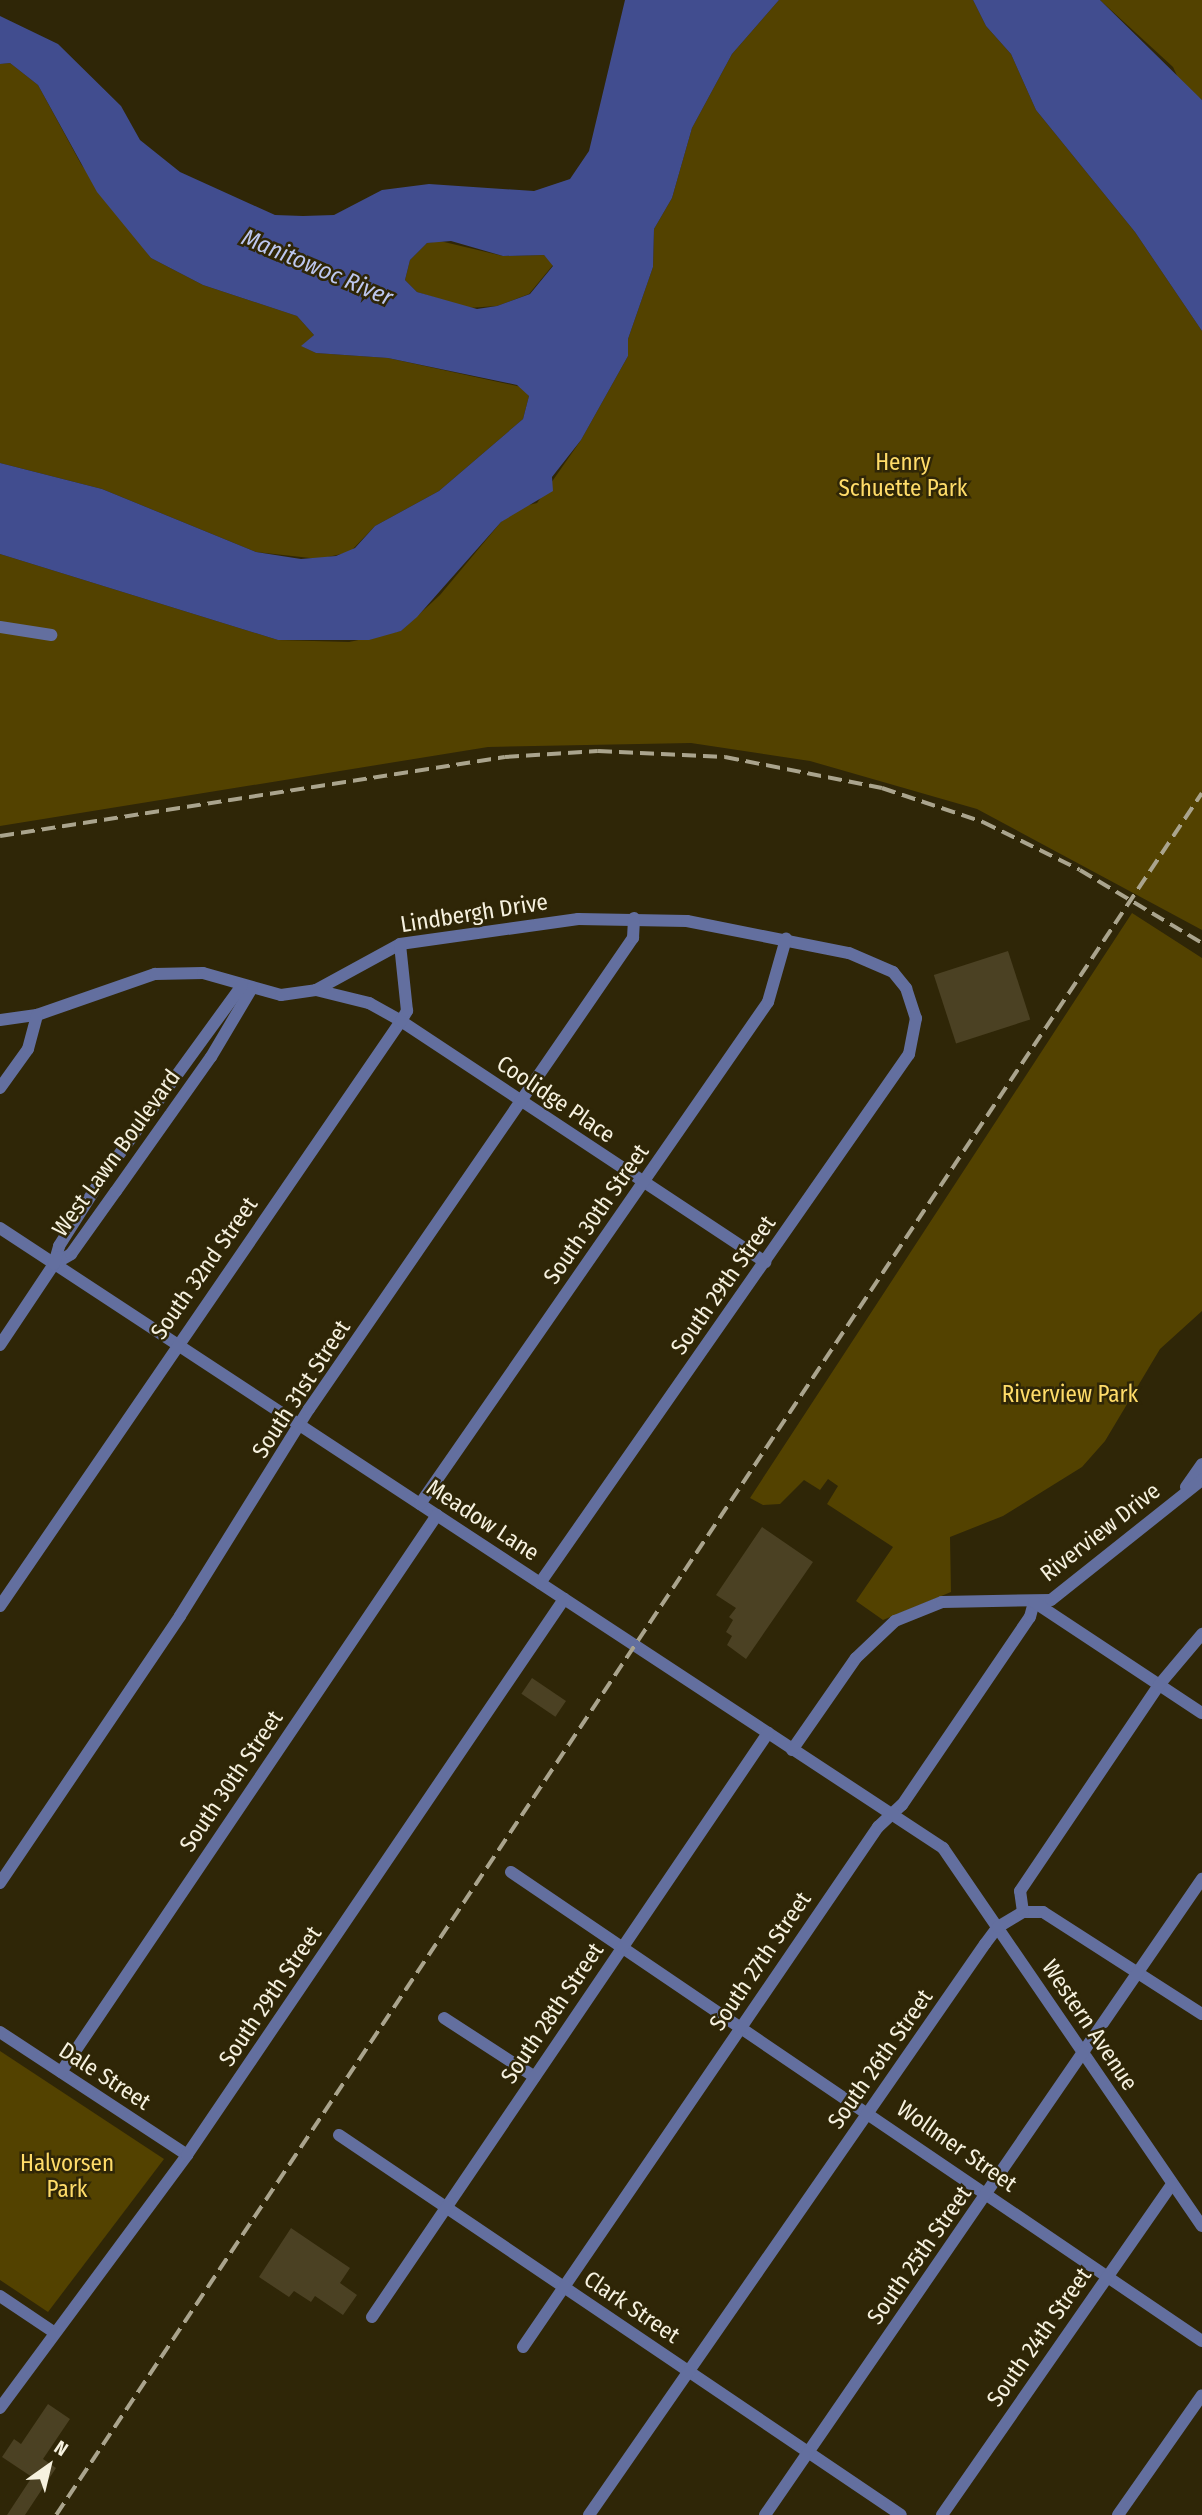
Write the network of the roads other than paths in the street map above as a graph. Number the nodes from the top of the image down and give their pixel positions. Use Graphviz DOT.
graph roads {
  1 [pos="0,627"];
  2 [pos="51,635"];
  3 [pos="634,918"];
  4 [pos="786,939"];
  5 [pos="400,944"];
  6 [pos="247,986"];
  7 [pos="316,990"];
  8 [pos="912,1002"];
  9 [pos="37,1014"];
  10 [pos="0,1020"];
  11 [pos="401,1021"];
  12 [pos="0,1088"];
  13 [pos="523,1102"];
  14 [pos="644,1183"];
  15 [pos="0,1228"];
  16 [pos="765,1262"];
  17 [pos="54,1264"];
  18 [pos="0,1345"];
  19 [pos="176,1345"];
  20 [pos="300,1425"];
  21 [pos="1202,1464"];
  22 [pos="1202,1480"];
  23 [pos="1180,1496"];
  24 [pos="420,1504"];
  25 [pos="437,1515"];
  26 [pos="541,1583"];
  27 [pos="564,1599"];
  28 [pos="1034,1602"];
  29 [pos="0,1606"];
  30 [pos="1202,1634"];
  31 [pos="1159,1685"];
  32 [pos="1202,1713"];
  33 [pos="768,1733"];
  34 [pos="792,1749"];
  35 [pos="892,1816"];
  36 [pos="943,1848"];
  37 [pos="511,1872"];
  38 [pos="1202,1879"];
  39 [pos="0,1883"];
  40 [pos="1023,1912"];
  41 [pos="999,1927"];
  42 [pos="623,1946"];
  43 [pos="1139,1974"];
  44 [pos="1202,2014"];
  45 [pos="443,2018"];
  46 [pos="742,2025"];
  47 [pos="0,2032"];
  48 [pos="1084,2055"];
  49 [pos="61,2072"];
  50 [pos="535,2077"];
  51 [pos="870,2111"];
  52 [pos="339,2135"];
  53 [pos="187,2155"];
  54 [pos="1172,2183"];
  55 [pos="987,2193"];
  56 [pos="446,2207"];
  57 [pos="1202,2227"];
  58 [pos="1107,2275"];
  59 [pos="564,2286"];
  60 [pos="0,2296"];
  61 [pos="372,2317"];
  62 [pos="52,2330"];
  63 [pos="1202,2341"];
  64 [pos="523,2347"];
  65 [pos="688,2370"];
  66 [pos="1202,2395"];
  67 [pos="0,2409"];
  68 [pos="808,2451"];
  69 [pos="589,2515"];
  70 [pos="765,2515"];
  71 [pos="901,2515"];
  72 [pos="942,2515"];
  73 [pos="1118,2515"];
  1 -- 2 [label="street"];
  3 -- 4 [label="street, Lindbergh Drive"];
  3 -- 5 [label="street, Lindbergh Drive"];
  3 -- 13 [label="street, South 31st Street"];
  4 -- 8 [label="street, Lindbergh Drive"];
  4 -- 14 [label="street, South 30th Street"];
  5 -- 7 [label="street, Lindbergh Drive"];
  5 -- 11 [label="street, South 32nd Street"];
  6 -- 7 [label="street, Lindbergh Drive"];
  6 -- 9 [label="street, Lindbergh Drive"];
  6 -- 17 [label="street, West Lawn Boulevard"];
  6 -- 17 [label="street, West Lawn Boulevard"];
  7 -- 11 [label="street, Coolidge Place"];
  8 -- 16 [label="street, South 29th Street"];
  9 -- 10 [label="street, Lindbergh Drive"];
  9 -- 12 [label="street"];
  11 -- 13 [label="street, Coolidge Place"];
  11 -- 19 [label="street, South 32nd Street"];
  13 -- 14 [label="street, Coolidge Place"];
  13 -- 20 [label="street, South 31st Street"];
  14 -- 16 [label="street, Coolidge Place"];
  14 -- 24 [label="street, South 30th Street"];
  15 -- 17 [label="street, Meadow Lane"];
  16 -- 26 [label="street, South 29th Street"];
  17 -- 18 [label="street"];
  17 -- 19 [label="street, Meadow Lane"];
  19 -- 20 [label="street, Meadow Lane"];
  19 -- 29 [label="street, South 32nd Street"];
  20 -- 24 [label="street, Meadow Lane"];
  20 -- 39 [label="street, South 31st Street"];
  21 -- 23 [label="street"];
  22 -- 23 [label="street, Riverview Drive"];
  23 -- 28 [label="street, Riverview Drive"];
  24 -- 25 [label="street, Meadow Lane"];
  25 -- 26 [label="street, Meadow Lane"];
  25 -- 49 [label="street, South 30th Street"];
  26 -- 27 [label="street, Meadow Lane"];
  27 -- 33 [label="street, Meadow Lane"];
  27 -- 53 [label="street, South 29th Street"];
  28 -- 31 [label="street"];
  28 -- 34 [label="street, Riverview Drive"];
  28 -- 35 [label="street, South 27th Street"];
  30 -- 31 [label="street"];
  31 -- 32 [label="street"];
  31 -- 40 [label="street"];
  33 -- 34 [label="street, Meadow Lane"];
  33 -- 42 [label="street, South 28th Street"];
  34 -- 35 [label="street, Meadow Lane"];
  35 -- 36 [label="street, Meadow Lane"];
  35 -- 46 [label="street, South 27th Street"];
  36 -- 41 [label="street, Western Avenue"];
  37 -- 42 [label="street, Wollmer Street"];
  38 -- 43 [label="street, South 25th Street"];
  40 -- 41 [label="street, South 26th Street"];
  40 -- 43 [label="street"];
  41 -- 48 [label="street, Western Avenue"];
  41 -- 51 [label="street, South 26th Street"];
  42 -- 46 [label="street, Wollmer Street"];
  42 -- 50 [label="street, South 28th Street"];
  43 -- 44 [label="street"];
  43 -- 48 [label="street, South 25th Street"];
  45 -- 50 [label="street"];
  46 -- 51 [label="street, Wollmer Street"];
  46 -- 59 [label="street, South 27th Street"];
  47 -- 49 [label="street, Dale Street"];
  48 -- 54 [label="street, Western Avenue"];
  48 -- 55 [label="street, South 25th Street"];
  49 -- 53 [label="street, Dale Street"];
  50 -- 56 [label="street, South 28th Street"];
  51 -- 55 [label="street, Wollmer Street"];
  51 -- 65 [label="street, South 26th Street"];
  52 -- 56 [label="street, Clark Street"];
  53 -- 62 [label="street, South 29th Street"];
  54 -- 57 [label="street, Western Avenue"];
  54 -- 58 [label="street, South 24th Street"];
  55 -- 58 [label="street, Wollmer Street"];
  55 -- 68 [label="street, South 25th Street"];
  56 -- 59 [label="street, Clark Street"];
  56 -- 61 [label="street, South 28th Street"];
  58 -- 63 [label="street, Wollmer Street"];
  58 -- 72 [label="street, South 24th Street"];
  59 -- 64 [label="street, South 27th Street"];
  59 -- 65 [label="street, Clark Street"];
  60 -- 62 [label="street"];
  62 -- 67 [label="street, South 29th Street"];
  65 -- 68 [label="street, Clark Street"];
  65 -- 69 [label="street, South 26th Street"];
  66 -- 73 [label="street"];
  68 -- 70 [label="street, South 25th Street"];
  68 -- 71 [label="street, Clark Street"];
}
